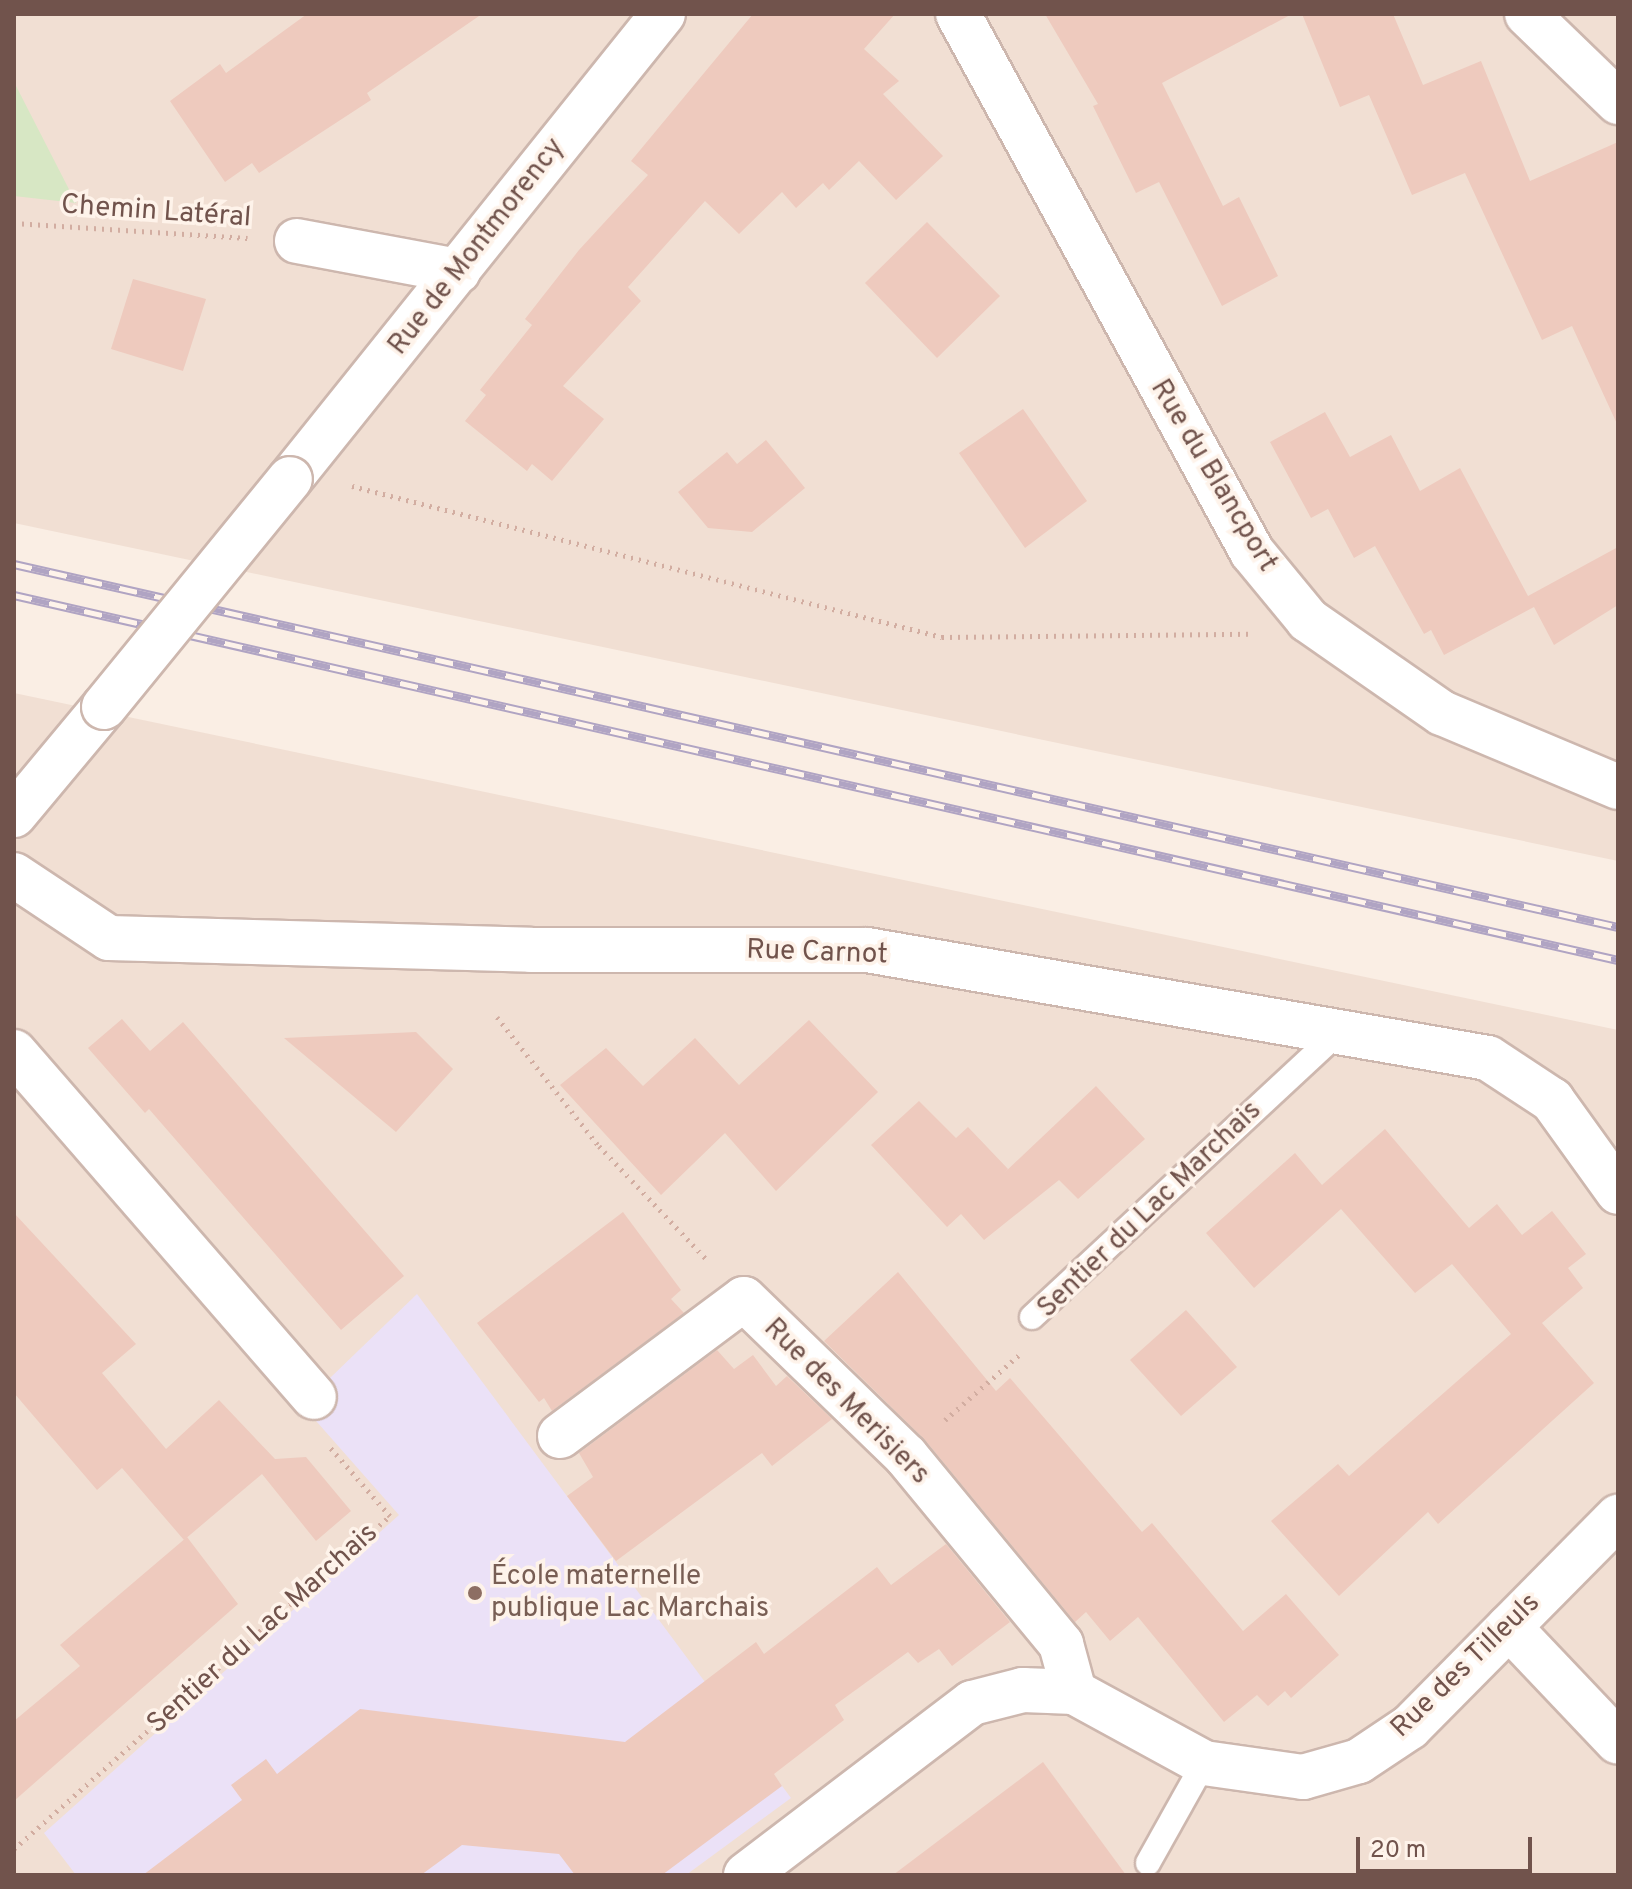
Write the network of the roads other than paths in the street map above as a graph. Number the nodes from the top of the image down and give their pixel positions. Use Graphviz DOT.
graph roads {
  1 [pos="663,14"];
  2 [pos="958,14"];
  3 [pos="1527,14"];
  4 [pos="1618,102"];
  5 [pos="297,241"];
  6 [pos="458,271"];
  7 [pos="1618,787"];
  8 [pos="14,815"];
  9 [pos="14,875"];
  10 [pos="1340,1031"];
  11 [pos="14,1052"];
  12 [pos="1618,1192"];
  13 [pos="1032,1317"];
  14 [pos="314,1397"];
  15 [pos="560,1436"];
  16 [pos="1618,1517"];
  17 [pos="1509,1627"];
  18 [pos="1074,1692"];
  19 [pos="1618,1742"];
  20 [pos="1204,1763"];
  21 [pos="1148,1863"];
  22 [pos="746,1875"];
  1 -- 6 [label="street, Rue de Montmorency"];
  2 -- 7 [label="street, Rue du Blancport"];
  3 -- 4 [label="street"];
  5 -- 6 [label="street"];
  6 -- 8 [label="street, Rue de Montmorency, bridge"];
  9 -- 10 [label="street, Rue Carnot"];
  10 -- 12 [label="street, Rue Carnot"];
  10 -- 13 [label="lane, Sentier du Lac Marchais"];
  11 -- 14 [label="street"];
  15 -- 18 [label="street, Rue des Merisiers"];
  16 -- 17 [label="street, Rue des Tilleuls"];
  17 -- 19 [label="street"];
  17 -- 20 [label="street, Rue des Tilleuls"];
  18 -- 20 [label="street, Rue des Tilleuls"];
  18 -- 22 [label="street, Rue des Tilleuls"];
  20 -- 21 [label="lane"];
}
